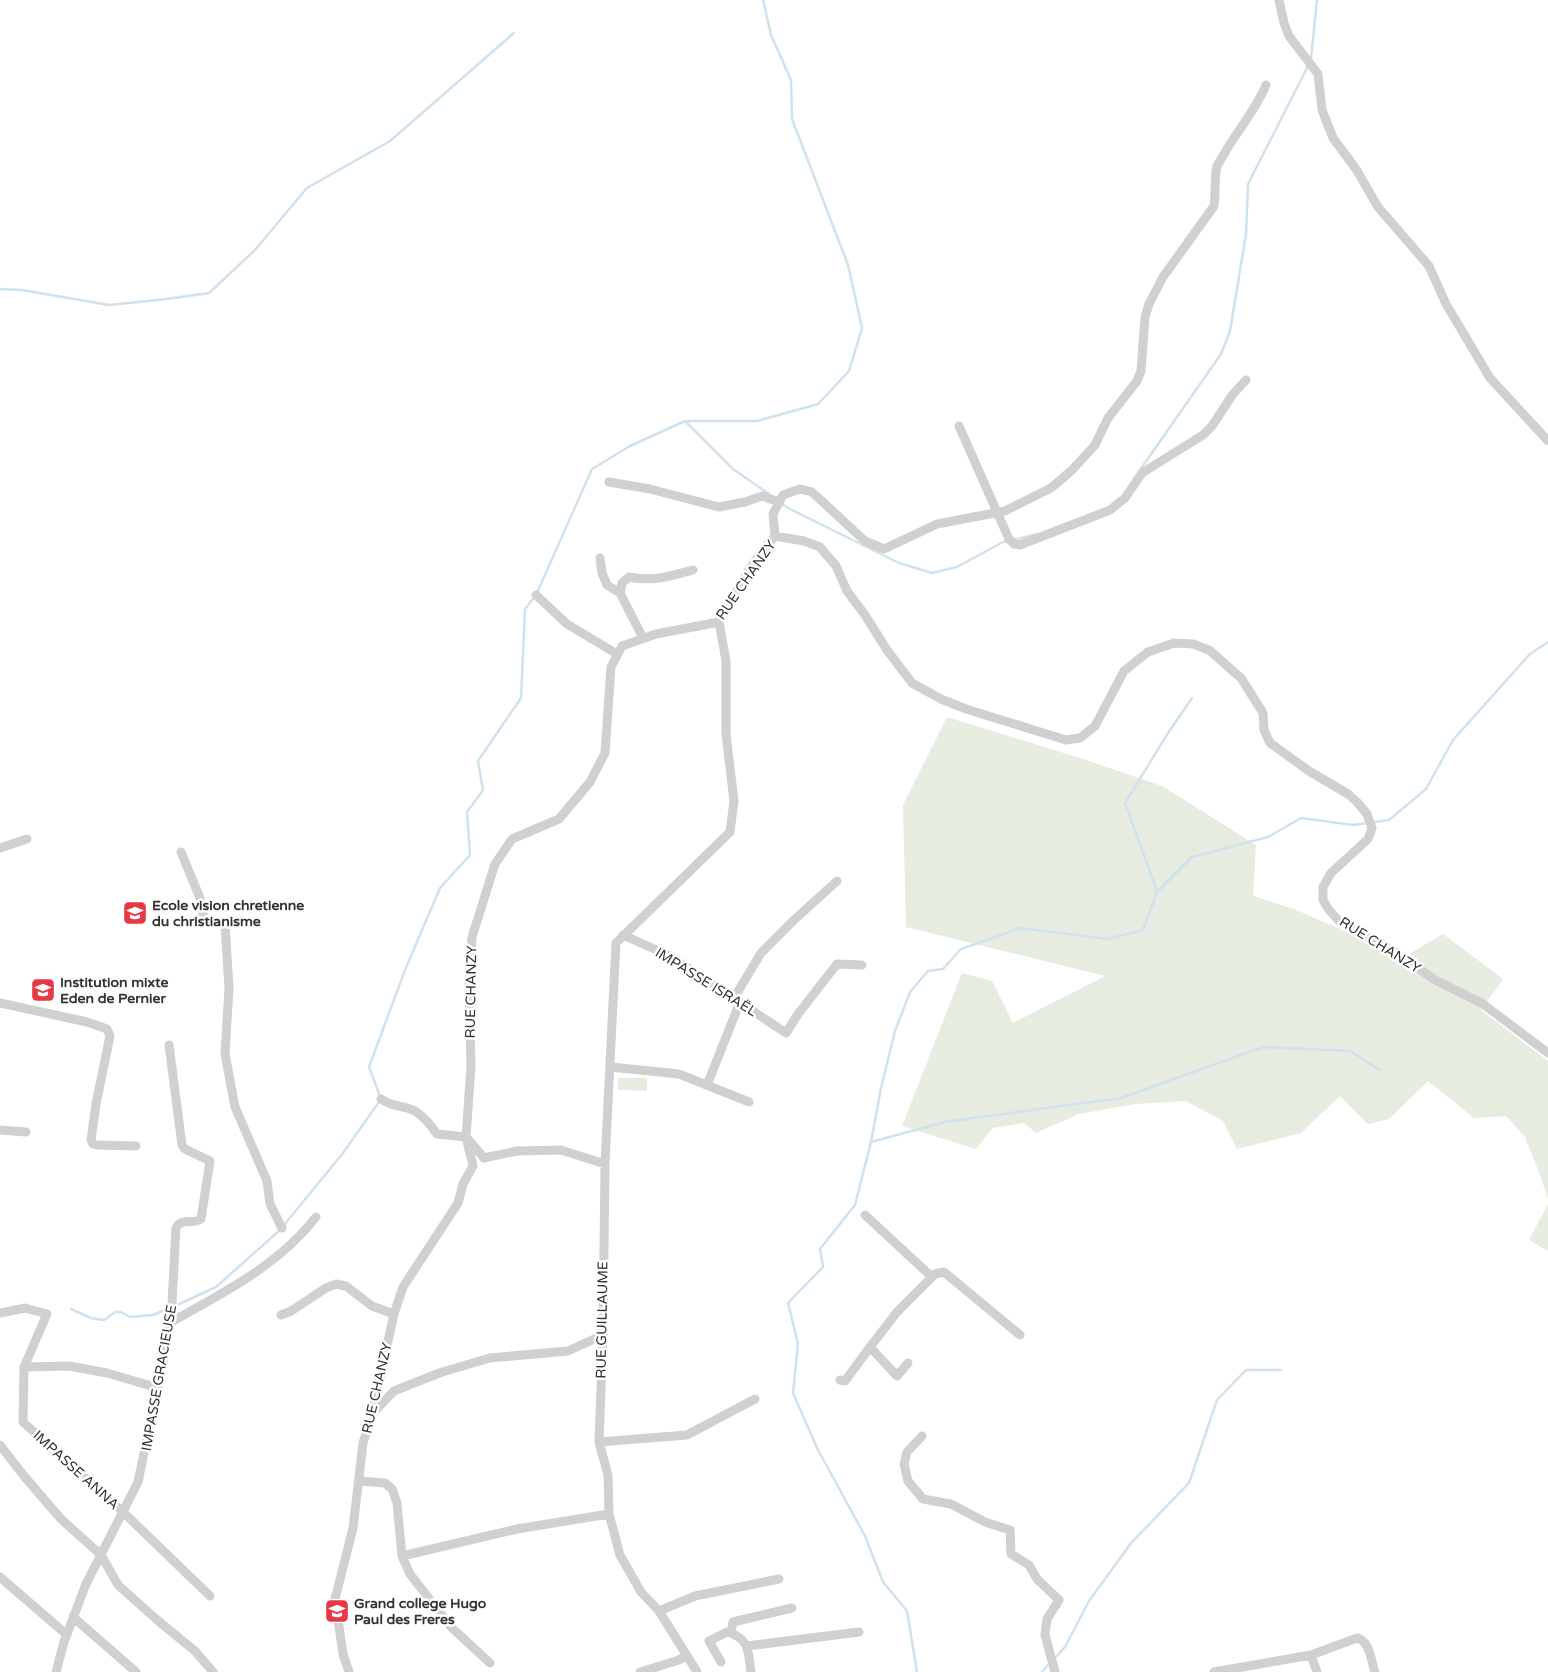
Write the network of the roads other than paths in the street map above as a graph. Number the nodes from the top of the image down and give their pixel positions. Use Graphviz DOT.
graph roads {
  1 [pos="1279,0"];
  2 [pos="1266,85"];
  3 [pos="1246,380"];
  4 [pos="959,426"];
  5 [pos="1548,441"];
  6 [pos="609,482"];
  7 [pos="779,502"];
  8 [pos="997,512"];
  9 [pos="775,536"];
  10 [pos="600,558"];
  11 [pos="693,570"];
  12 [pos="620,593"];
  13 [pos="536,595"];
  14 [pos="719,622"];
  15 [pos="643,638"];
  16 [pos="617,654"];
  17 [pos="27,839"];
  18 [pos="0,848"];
  19 [pos="181,852"];
  20 [pos="837,881"];
  21 [pos="623,935"];
  22 [pos="862,965"];
  23 [pos="737,1000"];
  24 [pos="0,1003"];
  25 [pos="169,1045"];
  26 [pos="1548,1053"];
  27 [pos="610,1067"];
  28 [pos="707,1085"];
  29 [pos="381,1099"];
  30 [pos="749,1102"];
  31 [pos="0,1130"];
  32 [pos="26,1132"];
  33 [pos="466,1137"];
  34 [pos="136,1146"];
  35 [pos="605,1164"];
  36 [pos="865,1215"];
  37 [pos="316,1217"];
  38 [pos="282,1228"];
  39 [pos="932,1277"];
  40 [pos="0,1313"];
  41 [pos="394,1314"];
  42 [pos="281,1315"];
  43 [pos="171,1322"];
  44 [pos="603,1335"];
  45 [pos="1020,1335"];
  46 [pos="870,1347"];
  47 [pos="908,1363"];
  48 [pos="24,1367"];
  49 [pos="840,1380"];
  50 [pos="158,1388"];
  51 [pos="755,1399"];
  52 [pos="372,1414"];
  53 [pos="922,1436"];
  54 [pos="599,1442"];
  55 [pos="0,1445"];
  56 [pos="359,1481"];
  57 [pos="123,1512"];
  58 [pos="609,1514"];
  59 [pos="101,1556"];
  60 [pos="402,1556"];
  61 [pos="0,1577"];
  62 [pos="779,1579"];
  63 [pos="210,1596"];
  64 [pos="792,1608"];
  65 [pos="659,1611"];
  66 [pos="74,1617"];
  67 [pos="859,1632"];
  68 [pos="731,1633"];
  69 [pos="67,1635"];
  70 [pos="747,1646"];
  71 [pos="1311,1654"];
  72 [pos="686,1655"];
  73 [pos="721,1662"];
  74 [pos="490,1663"];
  75 [pos="1250,1669"];
  76 [pos="56,1672"];
  77 [pos="136,1672"];
  78 [pos="213,1672"];
  79 [pos="349,1672"];
  80 [pos="640,1672"];
  81 [pos="697,1672"];
  82 [pos="751,1672"];
  83 [pos="1055,1672"];
  84 [pos="1214,1672"];
  85 [pos="1317,1672"];
  86 [pos="1375,1672"];
  1 -- 5 [label="street"];
  2 -- 8 [label="street"];
  3 -- 8 [label="street"];
  4 -- 8 [label="street"];
  6 -- 7 [label="street"];
  7 -- 8 [label="street"];
  7 -- 9 [label="street"];
  9 -- 14 [label="street, RUE CHANZY"];
  9 -- 26 [label="street, RUE CHANZY"];
  10 -- 12 [label="street"];
  11 -- 12 [label="street"];
  12 -- 15 [label="street"];
  13 -- 16 [label="street"];
  14 -- 15 [label="street, RUE CHANZY"];
  14 -- 21 [label="street"];
  15 -- 16 [label="street, RUE CHANZY"];
  16 -- 33 [label="street, RUE CHANZY"];
  17 -- 18 [label="street"];
  19 -- 38 [label="street"];
  20 -- 23 [label="street"];
  21 -- 23 [label="street, IMPASSE ISRAËL"];
  21 -- 27 [label="street, RUE GUILLAUME"];
  22 -- 23 [label="street, IMPASSE ISRAËL"];
  23 -- 28 [label="street"];
  24 -- 34 [label="street"];
  25 -- 43 [label="street, IMPASSE GRACIEUSE"];
  27 -- 28 [label="street"];
  27 -- 35 [label="street, RUE GUILLAUME"];
  28 -- 30 [label="street"];
  29 -- 33 [label="street"];
  31 -- 32 [label="street"];
  33 -- 35 [label="street"];
  33 -- 41 [label="street, RUE CHANZY"];
  35 -- 44 [label="street, RUE GUILLAUME"];
  36 -- 39 [label="street"];
  37 -- 43 [label="street"];
  39 -- 45 [label="street"];
  39 -- 46 [label="street"];
  40 -- 48 [label="street, IMPASSE ANNA"];
  41 -- 42 [label="street"];
  41 -- 52 [label="street, RUE CHANZY"];
  43 -- 50 [label="street, IMPASSE GRACIEUSE"];
  44 -- 52 [label="street"];
  44 -- 54 [label="street, RUE GUILLAUME"];
  46 -- 47 [label="street"];
  46 -- 49 [label="street"];
  48 -- 50 [label="street"];
  48 -- 57 [label="street, IMPASSE ANNA"];
  50 -- 57 [label="street, IMPASSE GRACIEUSE"];
  51 -- 54 [label="street"];
  52 -- 56 [label="street, RUE CHANZY"];
  53 -- 83 [label="street"];
  54 -- 58 [label="street, RUE GUILLAUME"];
  55 -- 59 [label="street"];
  56 -- 60 [label="street"];
  56 -- 79 [label="street, RUE CHANZY"];
  57 -- 59 [label="street, IMPASSE GRACIEUSE"];
  57 -- 63 [label="street, IMPASSE ANNA"];
  58 -- 60 [label="street"];
  58 -- 65 [label="street, RUE GUILLAUME"];
  59 -- 66 [label="street, IMPASSE GRACIEUSE"];
  59 -- 78 [label="street"];
  60 -- 74 [label="street"];
  61 -- 69 [label="street"];
  62 -- 65 [label="street"];
  64 -- 68 [label="street"];
  65 -- 72 [label="street, RUE GUILLAUME"];
  66 -- 69 [label="street, IMPASSE GRACIEUSE"];
  66 -- 77 [label="street"];
  67 -- 70 [label="street"];
  68 -- 70 [label="street"];
  68 -- 73 [label="street"];
  69 -- 76 [label="street, IMPASSE GRACIEUSE"];
  70 -- 82 [label="street"];
  71 -- 75 [label="street"];
  71 -- 85 [label="street"];
  71 -- 86 [label="street"];
  72 -- 80 [label="street"];
  72 -- 81 [label="street, RUE GUILLAUME"];
  75 -- 84 [label="street"];
}
